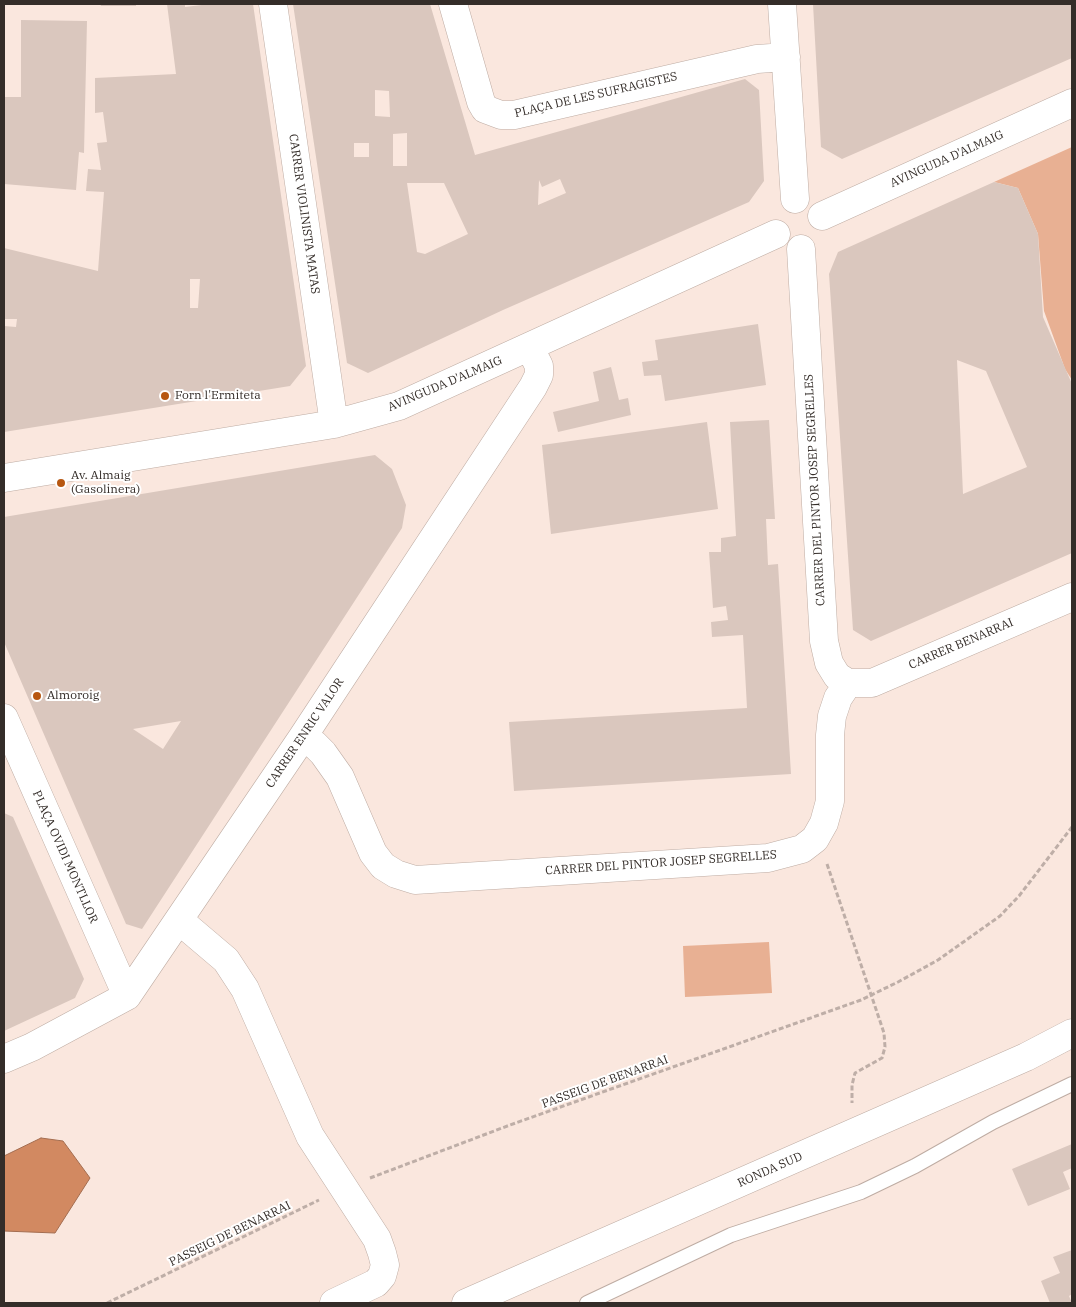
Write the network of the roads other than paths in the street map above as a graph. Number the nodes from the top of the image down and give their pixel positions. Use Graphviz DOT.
graph roads {
  1 [pos="273,4"];
  2 [pos="453,4"];
  3 [pos="782,4"];
  4 [pos="786,57"];
  5 [pos="1072,103"];
  6 [pos="795,199"];
  7 [pos="822,216"];
  8 [pos="776,234"];
  9 [pos="801,249"];
  10 [pos="530,348"];
  11 [pos="334,424"];
  12 [pos="4,478"];
  13 [pos="1072,597"];
  14 [pos="848,683"];
  15 [pos="4,718"];
  16 [pos="302,738"];
  17 [pos="180,921"];
  18 [pos="127,996"];
  19 [pos="1072,1033"];
  20 [pos="4,1059"];
  21 [pos="1072,1084"];
  22 [pos="334,1303"];
  23 [pos="466,1303"];
  24 [pos="587,1303"];
  1 -- 11 [label="street, CARRER VIOLINISTA MATAS"];
  2 -- 4 [label="street, PLAÇA DE LES SUFRAGISTES"];
  3 -- 4 [label="street"];
  4 -- 6 [label="street"];
  5 -- 7 [label="street, AVINGUDA D'ALMAIG"];
  6 -- 7 [label="street"];
  6 -- 8 [label="street"];
  7 -- 9 [label="street"];
  8 -- 9 [label="street"];
  8 -- 10 [label="street, AVINGUDA D'ALMAIG"];
  9 -- 14 [label="street, CARRER DEL PINTOR JOSEP SEGRELLES"];
  10 -- 11 [label="street, AVINGUDA D'ALMAIG"];
  10 -- 16 [label="street, CARRER ENRIC VALOR"];
  11 -- 12 [label="street, AVINGUDA D'ALMAIG"];
  13 -- 14 [label="street, CARRER BENARRAI"];
  14 -- 16 [label="street, CARRER DEL PINTOR JOSEP SEGRELLES"];
  15 -- 18 [label="street, PLAÇA OVIDI MONTLLOR"];
  16 -- 17 [label="street, CARRER ENRIC VALOR"];
  17 -- 18 [label="street, CARRER ENRIC VALOR"];
  17 -- 22 [label="street"];
  18 -- 20 [label="street, CARRER ENRIC VALOR"];
  19 -- 23 [label="street, RONDA SUD"];
  21 -- 24 [label="lane"];
}
